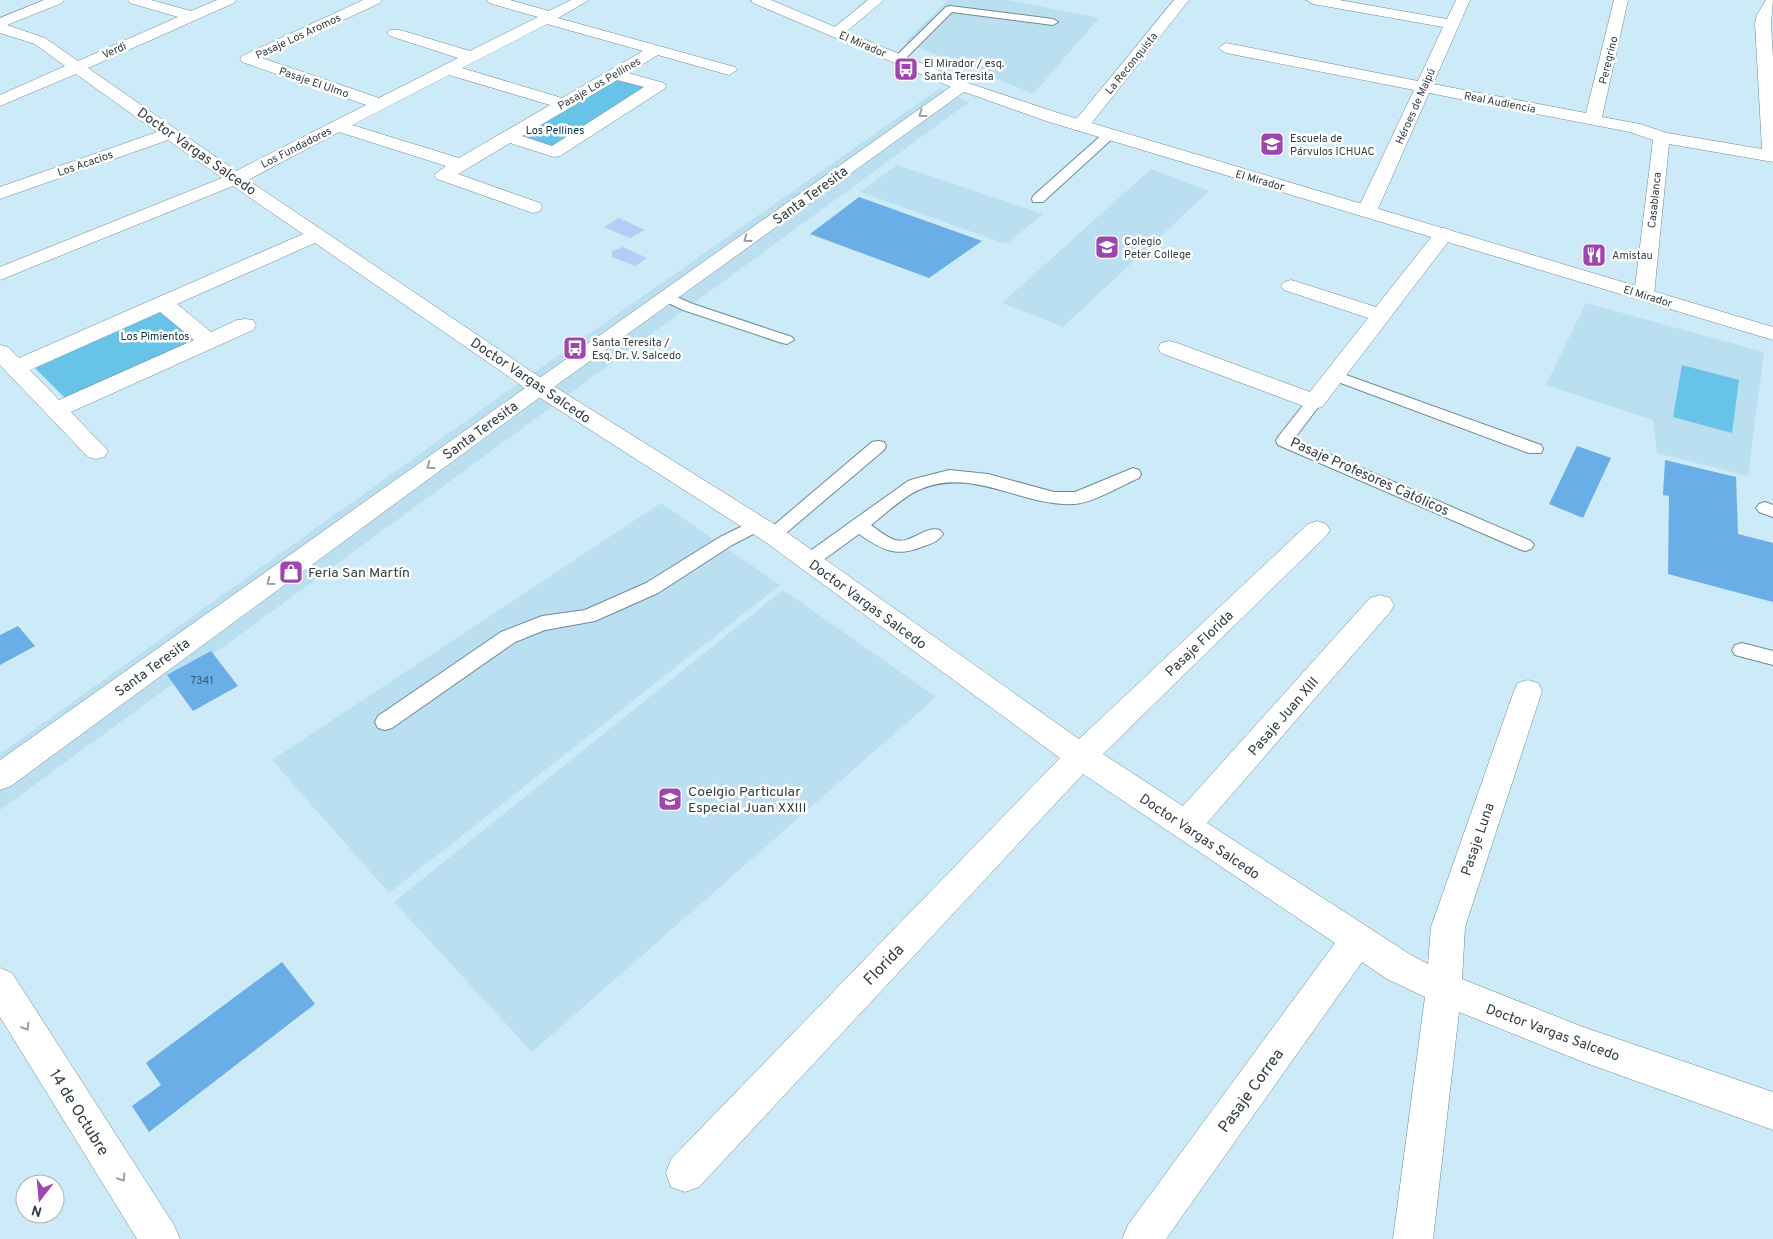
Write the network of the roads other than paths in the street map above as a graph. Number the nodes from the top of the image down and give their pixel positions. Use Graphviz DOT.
graph roads {
  1 [pos="57,0"];
  2 [pos="135,0"];
  3 [pos="228,0"];
  4 [pos="375,0"];
  5 [pos="494,0"];
  6 [pos="582,0"];
  7 [pos="758,0"];
  8 [pos="877,0"];
  9 [pos="1182,0"];
  10 [pos="1313,0"];
  11 [pos="1463,0"];
  12 [pos="1621,0"];
  13 [pos="1773,0"];
  14 [pos="192,16"];
  15 [pos="548,17"];
  16 [pos="0,22"];
  17 [pos="1053,22"];
  18 [pos="1452,24"];
  19 [pos="0,28"];
  20 [pos="394,33"];
  21 [pos="836,33"];
  22 [pos="1226,48"];
  23 [pos="656,50"];
  24 [pos="472,57"];
  25 [pos="248,59"];
  26 [pos="899,59"];
  27 [pos="77,67"];
  28 [pos="447,69"];
  29 [pos="729,70"];
  30 [pos="614,74"];
  31 [pos="962,86"];
  32 [pos="1424,87"];
  33 [pos="0,101"];
  34 [pos="380,104"];
  35 [pos="563,104"];
  36 [pos="1593,120"];
  37 [pos="337,126"];
  38 [pos="1080,126"];
  39 [pos="170,133"];
  40 [pos="1109,135"];
  41 [pos="508,137"];
  42 [pos="1665,138"];
  43 [pos="1772,157"];
  44 [pos="460,164"];
  45 [pos="235,178"];
  46 [pos="0,193"];
  47 [pos="1038,199"];
  48 [pos="533,207"];
  49 [pos="1367,211"];
  50 [pos="1444,234"];
  51 [pos="317,235"];
  52 [pos="0,274"];
  53 [pos="1291,286"];
  54 [pos="1644,294"];
  55 [pos="667,297"];
  56 [pos="162,303"];
  57 [pos="1381,316"];
  58 [pos="245,325"];
  59 [pos="1772,334"];
  60 [pos="786,340"];
  61 [pos="208,342"];
  62 [pos="1169,348"];
  63 [pos="7,360"];
  64 [pos="1335,376"];
  65 [pos="539,387"];
  66 [pos="1314,402"];
  67 [pos="56,410"];
  68 [pos="878,446"];
  69 [pos="1535,449"];
  70 [pos="96,451"];
  71 [pos="1133,474"];
  72 [pos="858,525"];
  73 [pos="765,530"];
  74 [pos="1317,530"];
  75 [pos="934,534"];
  76 [pos="1525,545"];
  77 [pos="809,561"];
  78 [pos="1380,605"];
  79 [pos="1742,650"];
  80 [pos="1773,658"];
  81 [pos="1528,691"];
  82 [pos="386,722"];
  83 [pos="1080,756"];
  84 [pos="0,777"];
  85 [pos="1185,826"];
  86 [pos="1357,941"];
  87 [pos="0,985"];
  88 [pos="1444,990"];
  89 [pos="1773,1111"];
  90 [pos="685,1172"];
  91 [pos="160,1239"];
  92 [pos="1142,1239"];
  93 [pos="1413,1239"];
  1 -- 16 [label="street"];
  2 -- 14 [label="street"];
  3 -- 14 [label="street, Verdi"];
  4 -- 25 [label="street, Pasaje Los Aromos"];
  5 -- 15 [label="street"];
  6 -- 15 [label="street, Los Fundadores"];
  7 -- 21 [label="street, El Mirador"];
  8 -- 21 [label="street"];
  9 -- 38 [label="street, La Reconquista"];
  10 -- 18 [label="street"];
  11 -- 18 [label="street, Héroes de Maipú"];
  12 -- 36 [label="street, Peregrino"];
  13 -- 43 [label="street"];
  14 -- 27 [label="street, Verdi"];
  15 -- 23 [label="street"];
  15 -- 24 [label="street, Los Fundadores"];
  17 -- 26 [label="lane"];
  18 -- 32 [label="street, Héroes de Maipú"];
  19 -- 27 [label="street, Doctor Vargas Salcedo"];
  20 -- 24 [label="street"];
  21 -- 26 [label="street, El Mirador"];
  22 -- 32 [label="street, Real Audiencia"];
  23 -- 29 [label="street"];
  23 -- 30 [label="street, Pasaje Los Pellines"];
  24 -- 28 [label="street, Los Fundadores"];
  25 -- 34 [label="street, Pasaje El Ulmo"];
  26 -- 31 [label="street, El Mirador"];
  27 -- 33 [label="street, Verdi"];
  27 -- 39 [label="street, Doctor Vargas Salcedo"];
  28 -- 34 [label="street, Los Fundadores"];
  28 -- 35 [label="street"];
  30 -- 35 [label="street, Pasaje Los Pellines"];
  30 -- 41 [label="street"];
  31 -- 38 [label="street, El Mirador"];
  31 -- 55 [label="street, Santa Teresita, one-way"];
  32 -- 36 [label="street, Real Audiencia"];
  32 -- 49 [label="street, Héroes de Maipú"];
  34 -- 37 [label="street, Los Fundadores"];
  35 -- 41 [label="street, Pasaje Los Pellines"];
  36 -- 42 [label="street, Real Audiencia"];
  37 -- 44 [label="street"];
  37 -- 45 [label="street, Los Fundadores"];
  38 -- 40 [label="street, El Mirador"];
  39 -- 45 [label="street, Doctor Vargas Salcedo"];
  39 -- 46 [label="street, Los Acacios"];
  40 -- 47 [label="lane"];
  40 -- 49 [label="street, El Mirador"];
  41 -- 44 [label="street, Pasaje Los Pellines"];
  42 -- 43 [label="street, Real Audiencia"];
  42 -- 54 [label="street, Casablanca"];
  44 -- 48 [label="street, Pasaje Los Pellines"];
  45 -- 51 [label="street, Doctor Vargas Salcedo"];
  45 -- 52 [label="street, Los Fundadores"];
  49 -- 50 [label="street, El Mirador"];
  50 -- 54 [label="street, El Mirador"];
  50 -- 57 [label="street, Pasaje Profesores Católicos"];
  51 -- 56 [label="street"];
  51 -- 65 [label="street, Doctor Vargas Salcedo"];
  53 -- 57 [label="street"];
  54 -- 59 [label="street, El Mirador"];
  55 -- 60 [label="lane"];
  55 -- 65 [label="street, Santa Teresita"];
  56 -- 61 [label="street"];
  56 -- 63 [label="street"];
  57 -- 64 [label="street, Pasaje Profesores Católicos"];
  58 -- 61 [label="street"];
  61 -- 67 [label="street"];
  62 -- 66 [label="street"];
  63 -- 67 [label="street"];
  64 -- 66 [label="street, Pasaje Profesores Católicos"];
  64 -- 69 [label="lane"];
  65 -- 73 [label="street, Doctor Vargas Salcedo"];
  65 -- 84 [label="street, Santa Teresita, one-way"];
  66 -- 76 [label="lane, Pasaje Profesores Católicos"];
  67 -- 70 [label="street"];
  68 -- 73 [label="lane"];
  71 -- 72 [label="lane"];
  72 -- 75 [label="lane"];
  72 -- 77 [label="lane"];
  73 -- 77 [label="street, Doctor Vargas Salcedo"];
  73 -- 82 [label="lane"];
  74 -- 83 [label="street, Pasaje Florida"];
  77 -- 83 [label="street, Doctor Vargas Salcedo"];
  78 -- 85 [label="street, Pasaje Juan XIII"];
  79 -- 80 [label="lane"];
  81 -- 88 [label="street, Pasaje Luna"];
  83 -- 85 [label="street, Doctor Vargas Salcedo"];
  83 -- 90 [label="street, Florida"];
  85 -- 86 [label="street, Doctor Vargas Salcedo"];
  86 -- 88 [label="street, Doctor Vargas Salcedo"];
  86 -- 92 [label="street, Pasaje Correa"];
  87 -- 91 [label="street, 14 de Octubre, one-way"];
  88 -- 89 [label="street, Doctor Vargas Salcedo"];
  88 -- 93 [label="street"];
}
